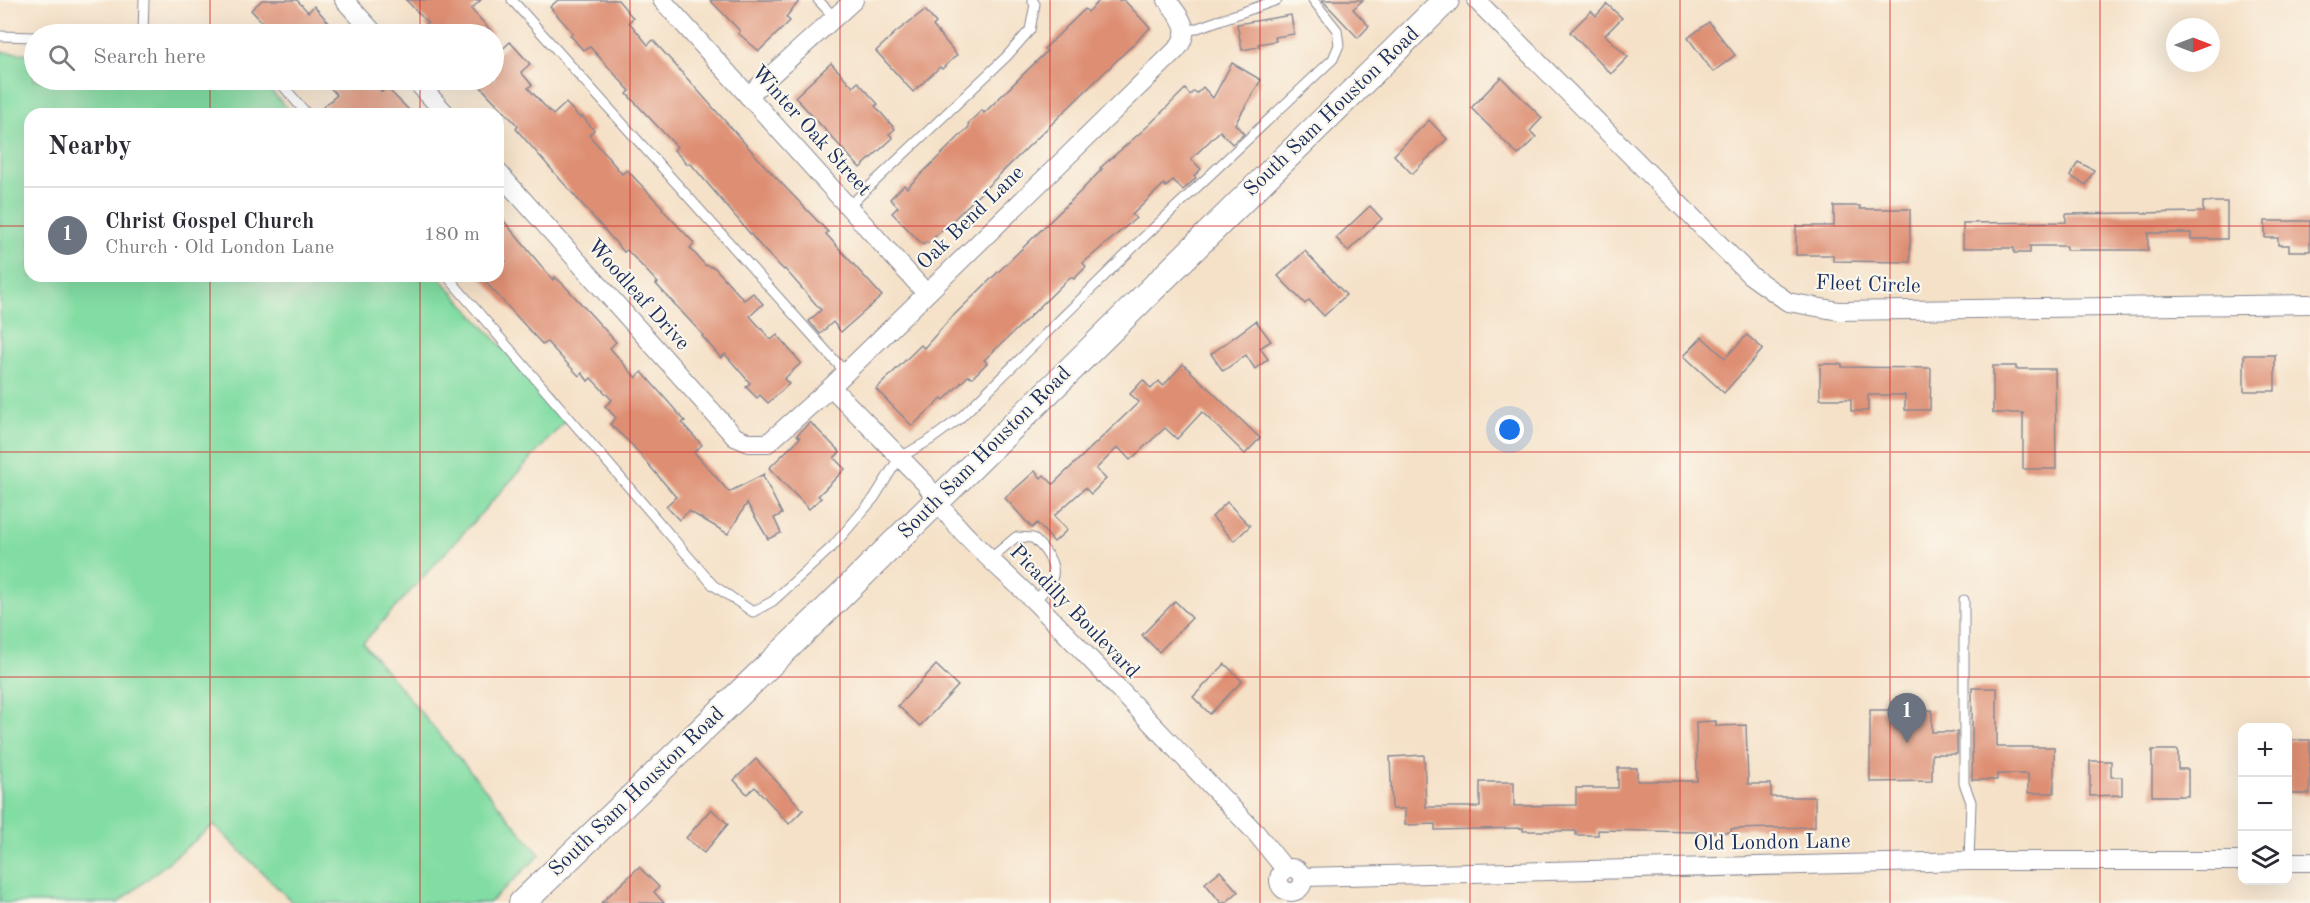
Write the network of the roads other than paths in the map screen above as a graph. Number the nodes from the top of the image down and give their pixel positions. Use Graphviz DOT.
graph roads {
  1 [pos="144,0"];
  2 [pos="344,0"];
  3 [pos="512,0"];
  4 [pos="662,0"];
  5 [pos="818,0"];
  6 [pos="854,0"];
  7 [pos="1032,0"];
  8 [pos="1167,0"];
  9 [pos="1277,0"];
  10 [pos="1313,0"];
  11 [pos="1446,0"];
  12 [pos="1476,0"];
  13 [pos="834,17"];
  14 [pos="143,24"];
  15 [pos="366,24"];
  16 [pos="1186,32"];
  17 [pos="0,36"];
  18 [pos="24,37"];
  19 [pos="287,90"];
  20 [pos="425,90"];
  21 [pos="748,96"];
  22 [pos="303,108"];
  23 [pos="441,108"];
  24 [pos="504,179"];
  25 [pos="849,206"];
  26 [pos="452,282"];
  27 [pos="926,293"];
  28 [pos="2310,304"];
  29 [pos="846,373"];
  30 [pos="831,387"];
  31 [pos="749,443"];
  32 [pos="899,458"];
  33 [pos="936,501"];
  34 [pos="990,559"];
  35 [pos="1964,600"];
  36 [pos="1034,602"];
  37 [pos="1969,861"];
  38 [pos="2238,861"];
  39 [pos="2292,862"];
  40 [pos="2310,862"];
  41 [pos="1285,869"];
  42 [pos="1303,877"];
  43 [pos="1288,897"];
  44 [pos="522,903"];
  1 -- 14 [label="lane"];
  2 -- 15 [label="street"];
  3 -- 29 [label="lane"];
  4 -- 21 [label="street, Winter Oak Street"];
  5 -- 13 [label="lane"];
  6 -- 13 [label="street"];
  7 -- 25 [label="lane"];
  8 -- 16 [label="street"];
  9 -- 16 [label="lane"];
  10 -- 32 [label="lane"];
  11 -- 33 [label="street, South Sam Houston Road"];
  12 -- 28 [label="street, Fleet Circle"];
  13 -- 21 [label="street"];
  16 -- 27 [label="street, Oak Bend Lane"];
  17 -- 18 [label="lane"];
  19 -- 22 [label="lane"];
  20 -- 23 [label="street"];
  21 -- 25 [label="street, Winter Oak Street"];
  24 -- 31 [label="street, Woodleaf Drive"];
  25 -- 27 [label="street, Winter Oak Street"];
  26 -- 32 [label="lane"];
  27 -- 29 [label="street, Oak Bend Lane"];
  29 -- 30 [label="street, Oak Bend Lane"];
  30 -- 31 [label="street, Oak Bend Lane"];
  30 -- 32 [label="street, Picadilly Boulevard"];
  32 -- 33 [label="street, Picadilly Boulevard"];
  33 -- 34 [label="street, Picadilly Boulevard"];
  33 -- 44 [label="street, South Sam Houston Road"];
  34 -- 36 [label="street, Picadilly Boulevard"];
  34 -- 36 [label="lane"];
  35 -- 37 [label="lane"];
  36 -- 41 [label="street, Picadilly Boulevard"];
  37 -- 38 [label="street, Old London Lane"];
  37 -- 42 [label="street, Old London Lane"];
  39 -- 40 [label="street"];
  41 -- 42 [label="street"];
  41 -- 43 [label="street"];
  42 -- 43 [label="street"];
}
